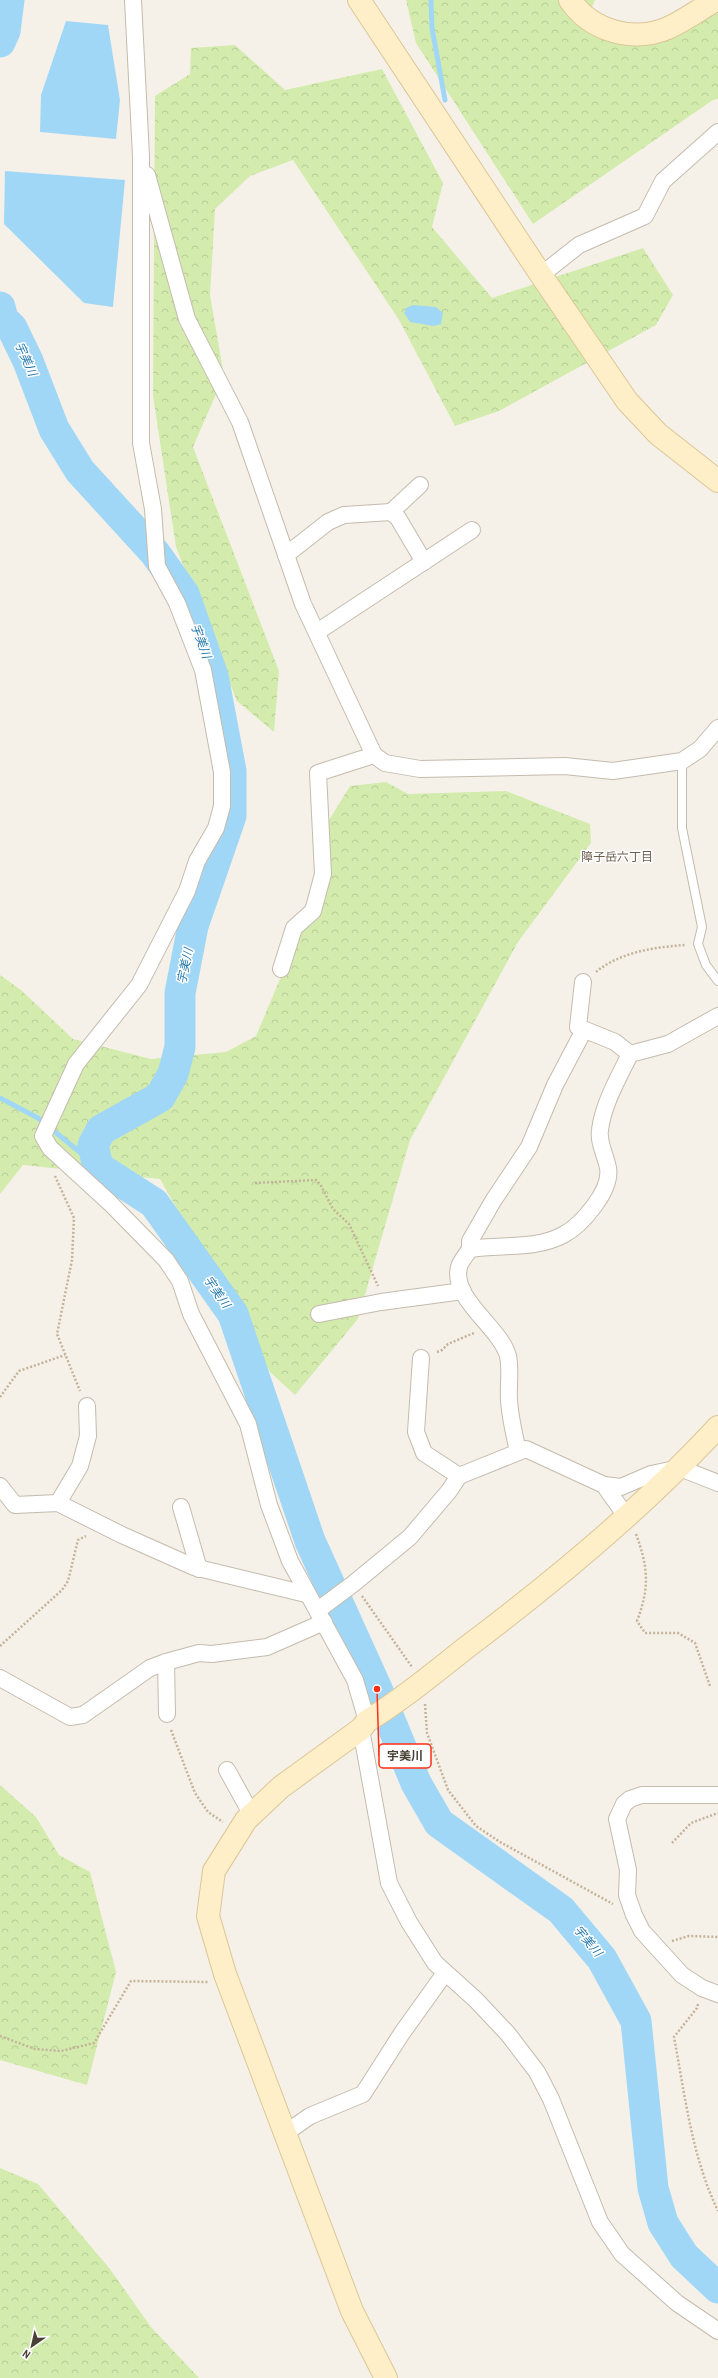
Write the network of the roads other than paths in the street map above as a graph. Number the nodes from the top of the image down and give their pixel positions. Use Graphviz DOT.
graph roads {
  1 [pos="133,0"];
  2 [pos="359,0"];
  3 [pos="570,0"];
  4 [pos="716,0"];
  5 [pos="718,132"];
  6 [pos="141,156"];
  7 [pos="541,275"];
  8 [pos="718,481"];
  9 [pos="420,485"];
  10 [pos="391,512"];
  11 [pos="472,530"];
  12 [pos="286,555"];
  13 [pos="424,562"];
  14 [pos="317,632"];
  15 [pos="718,728"];
  16 [pos="374,754"];
  17 [pos="682,761"];
  18 [pos="282,969"];
  19 [pos="718,981"];
  20 [pos="583,982"];
  21 [pos="718,1016"];
  22 [pos="584,1030"];
  23 [pos="630,1054"];
  24 [pos="470,1249"];
  25 [pos="463,1292"];
  26 [pos="319,1314"];
  27 [pos="421,1358"];
  28 [pos="87,1406"];
  29 [pos="718,1427"];
  30 [pos="518,1451"];
  31 [pos="680,1468"];
  32 [pos="459,1476"];
  33 [pos="718,1483"];
  34 [pos="604,1485"];
  35 [pos="0,1486"];
  36 [pos="58,1503"];
  37 [pos="180,1507"];
  38 [pos="626,1516"];
  39 [pos="199,1569"];
  40 [pos="306,1594"];
  41 [pos="322,1613"];
  42 [pos="166,1662"];
  43 [pos="0,1678"];
  44 [pos="166,1714"];
  45 [pos="367,1722"];
  46 [pos="227,1770"];
  47 [pos="718,1795"];
  48 [pos="252,1815"];
  49 [pos="445,1973"];
  50 [pos="718,1994"];
  51 [pos="284,2134"];
  52 [pos="718,2331"];
  53 [pos="386,2378"];
  1 -- 6 [label="street"];
  2 -- 7 [label="street"];
  3 -- 4 [label="street"];
  5 -- 7 [label="street"];
  6 -- 12 [label="street"];
  6 -- 40 [label="street"];
  7 -- 8 [label="street"];
  9 -- 10 [label="street"];
  10 -- 12 [label="street"];
  10 -- 13 [label="street"];
  11 -- 13 [label="street"];
  12 -- 14 [label="street"];
  13 -- 14 [label="street"];
  14 -- 16 [label="street"];
  15 -- 17 [label="street"];
  16 -- 17 [label="street"];
  16 -- 18 [label="street"];
  17 -- 19 [label="lane"];
  20 -- 22 [label="street"];
  21 -- 23 [label="street"];
  22 -- 23 [label="street"];
  22 -- 24 [label="street"];
  23 -- 24 [label="street"];
  24 -- 25 [label="street"];
  25 -- 26 [label="street"];
  25 -- 30 [label="street"];
  27 -- 32 [label="street"];
  28 -- 36 [label="street"];
  29 -- 31 [label="street"];
  30 -- 32 [label="street"];
  30 -- 34 [label="street"];
  31 -- 33 [label="street"];
  31 -- 34 [label="street"];
  31 -- 38 [label="street"];
  32 -- 41 [label="street"];
  34 -- 38 [label="street"];
  35 -- 36 [label="street"];
  36 -- 39 [label="street"];
  37 -- 39 [label="street"];
  38 -- 45 [label="street"];
  39 -- 40 [label="street"];
  40 -- 41 [label="street"];
  41 -- 42 [label="street"];
  41 -- 45 [label="street"];
  42 -- 43 [label="street"];
  42 -- 44 [label="street"];
  45 -- 48 [label="street"];
  45 -- 49 [label="street"];
  46 -- 48 [label="street"];
  47 -- 50 [label="street"];
  48 -- 51 [label="street"];
  49 -- 51 [label="street"];
  49 -- 52 [label="street"];
  51 -- 53 [label="street"];
}
